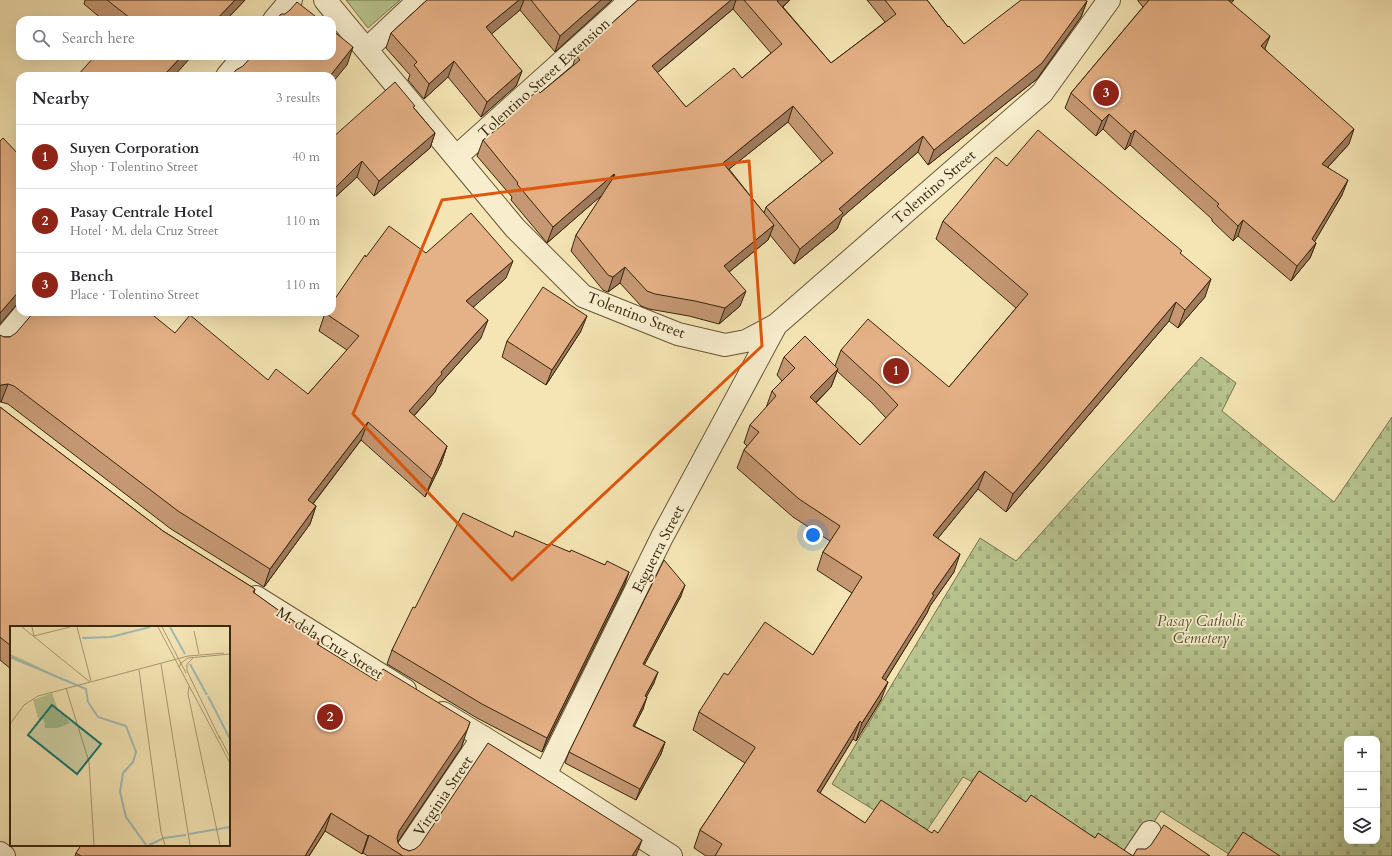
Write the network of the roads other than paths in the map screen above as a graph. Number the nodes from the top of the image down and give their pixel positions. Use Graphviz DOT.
graph roads {
  1 [pos="291,0"];
  2 [pos="325,0"];
  3 [pos="419,0"];
  4 [pos="631,0"];
  5 [pos="1109,0"];
  6 [pos="277,16"];
  7 [pos="366,49"];
  8 [pos="241,60"];
  9 [pos="230,72"];
  10 [pos="456,157"];
  11 [pos="23,316"];
  12 [pos="776,325"];
  13 [pos="0,343"];
  14 [pos="238,586"];
  15 [pos="483,737"];
  16 [pos="545,775"];
  17 [pos="1150,832"];
  18 [pos="0,853"];
  19 [pos="4,856"];
  20 [pos="403,856"];
  21 [pos="671,856"];
  22 [pos="1134,856"];
  1 -- 6 [label="street"];
  2 -- 7 [label="street, Tolentino Street"];
  3 -- 7 [label="street"];
  4 -- 10 [label="street, Tolentino Street Extension"];
  5 -- 12 [label="street, Tolentino Street"];
  7 -- 10 [label="street, Tolentino Street"];
  8 -- 9 [label="street"];
  10 -- 12 [label="street, Tolentino Street"];
  11 -- 13 [label="street"];
  12 -- 16 [label="street, Esguerra Street"];
  14 -- 15 [label="street, M. dela Cruz Street"];
  15 -- 16 [label="street, M. dela Cruz Street"];
  15 -- 20 [label="street, Virginia Street"];
  16 -- 21 [label="street, M. dela Cruz Street"];
  17 -- 22 [label="street"];
  18 -- 19 [label="street"];
}
